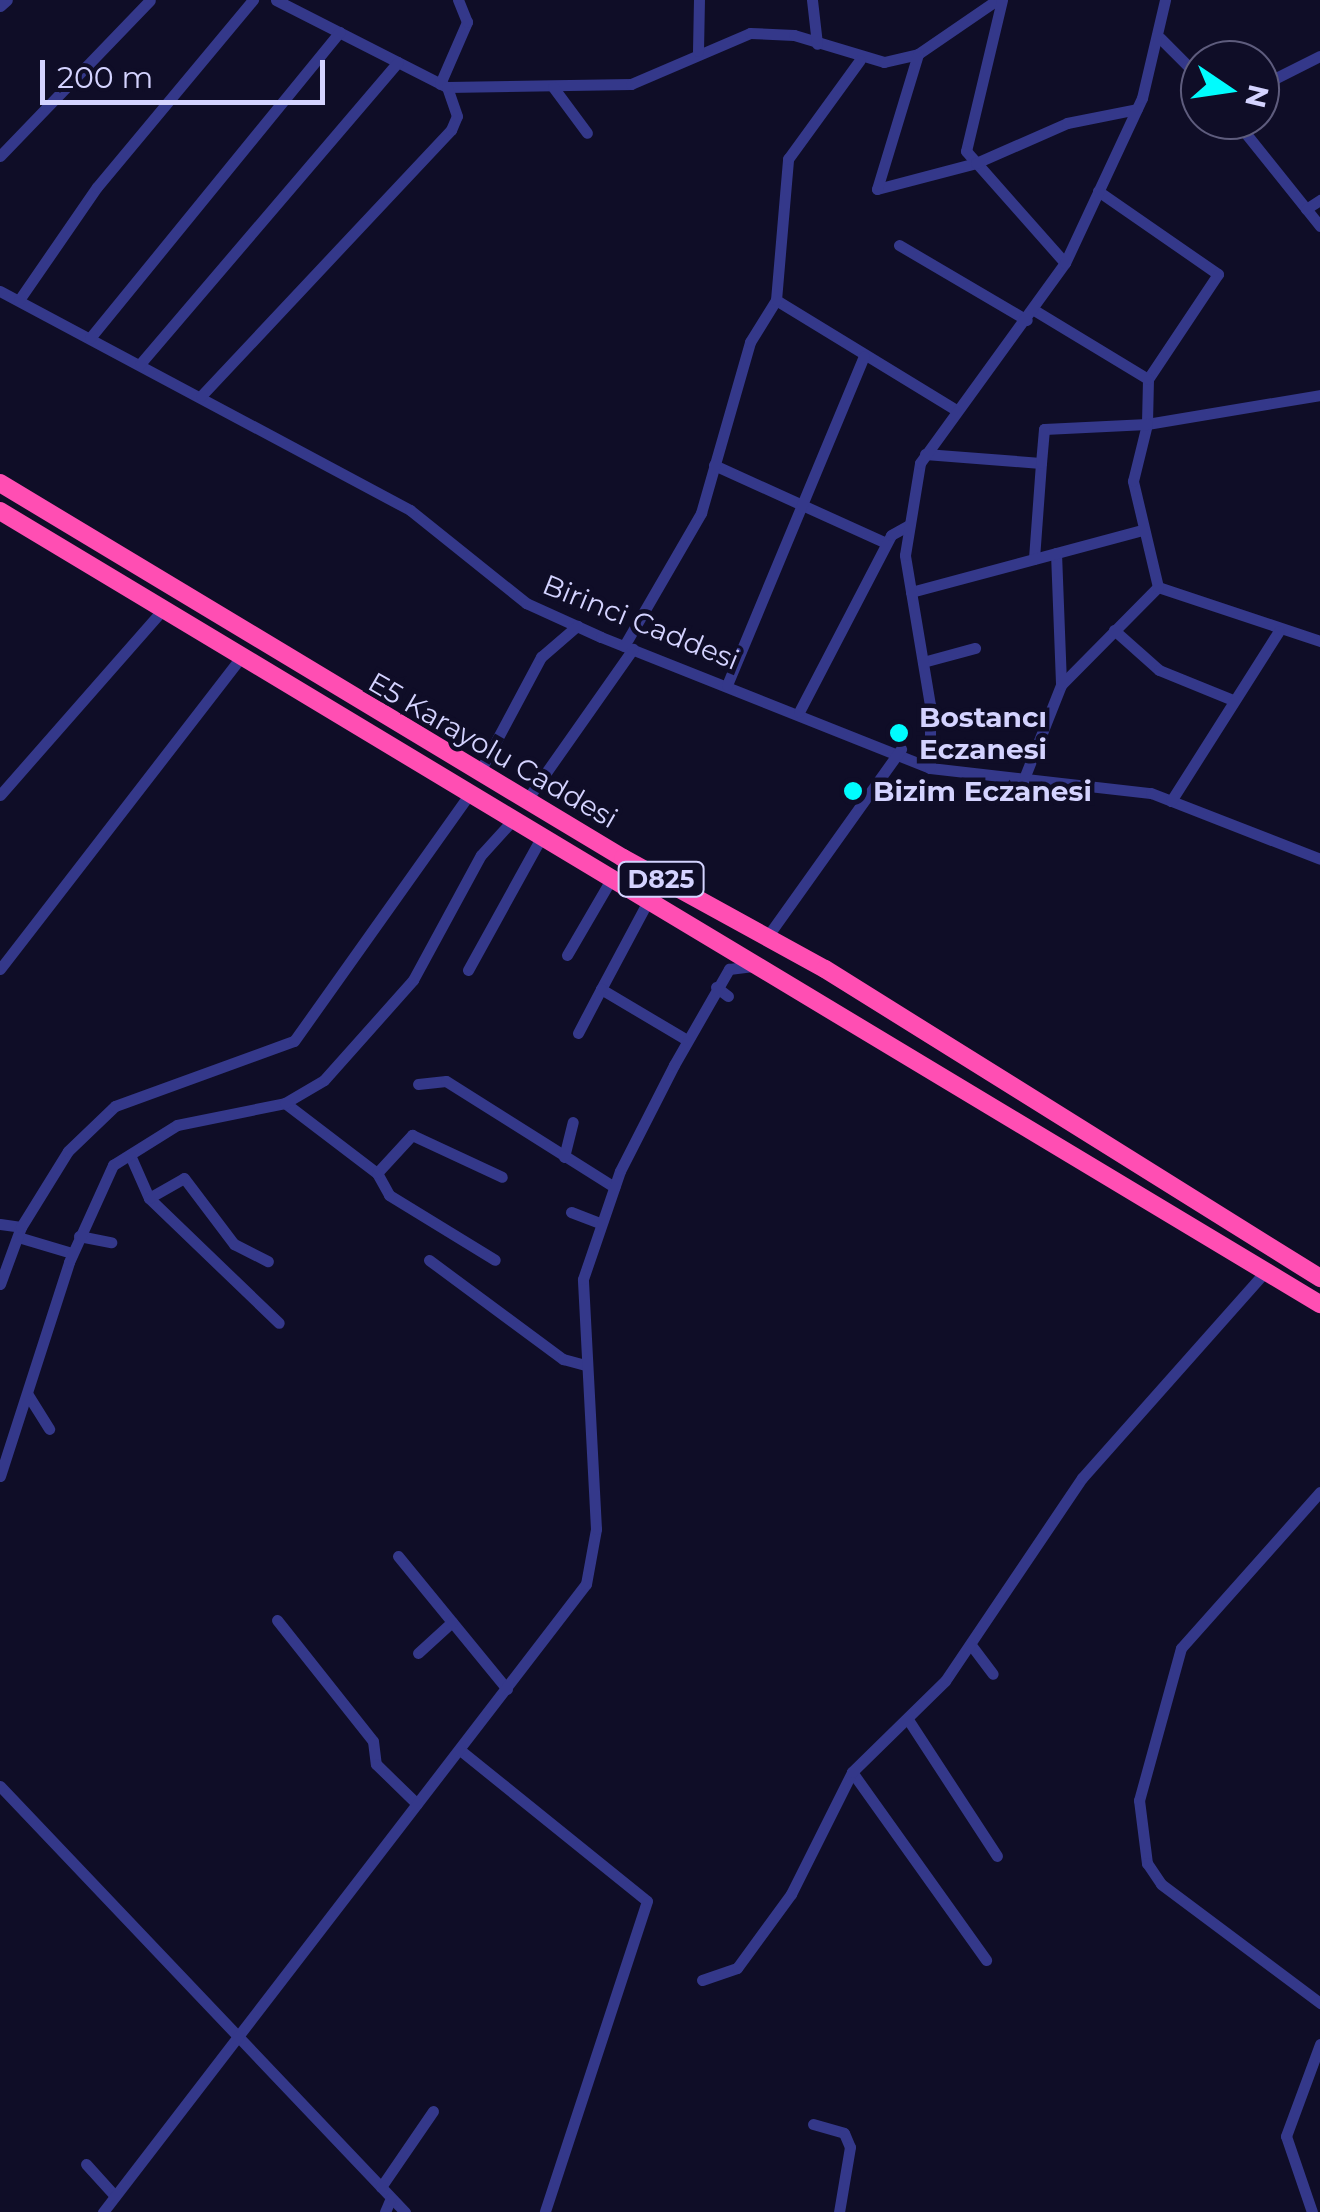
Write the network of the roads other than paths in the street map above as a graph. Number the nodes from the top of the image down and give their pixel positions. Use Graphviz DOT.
graph roads {
  1 [pos="7,0"];
  2 [pos="150,0"];
  3 [pos="252,0"];
  4 [pos="458,0"];
  5 [pos="699,0"];
  6 [pos="812,0"];
  7 [pos="999,0"];
  8 [pos="1166,0"];
  9 [pos="281,1"];
  10 [pos="0,6"];
  11 [pos="340,32"];
  12 [pos="1160,38"];
  13 [pos="817,44"];
  14 [pos="698,51"];
  15 [pos="918,54"];
  16 [pos="1320,56"];
  17 [pos="1180,58"];
  18 [pos="860,60"];
  19 [pos="398,62"];
  20 [pos="1280,76"];
  21 [pos="444,86"];
  22 [pos="553,87"];
  23 [pos="1136,109"];
  24 [pos="587,134"];
  25 [pos="1251,140"];
  26 [pos="0,156"];
  27 [pos="976,163"];
  28 [pos="1098,191"];
  29 [pos="1320,200"];
  30 [pos="1306,209"];
  31 [pos="1320,226"];
  32 [pos="898,245"];
  33 [pos="1065,264"];
  34 [pos="0,290"];
  35 [pos="18,300"];
  36 [pos="776,300"];
  37 [pos="1030,315"];
  38 [pos="90,338"];
  39 [pos="864,356"];
  40 [pos="140,364"];
  41 [pos="1148,378"];
  42 [pos="1320,395"];
  43 [pos="201,396"];
  44 [pos="956,410"];
  45 [pos="1147,424"];
  46 [pos="925,454"];
  47 [pos="1041,464"];
  48 [pos="714,465"];
  49 [pos="0,484"];
  50 [pos="801,499"];
  51 [pos="0,511"];
  52 [pos="908,525"];
  53 [pos="1139,530"];
  54 [pos="886,543"];
  55 [pos="1056,553"];
  56 [pos="1034,559"];
  57 [pos="1158,586"];
  58 [pos="912,592"];
  59 [pos="160,613"];
  60 [pos="577,626"];
  61 [pos="1114,630"];
  62 [pos="1279,631"];
  63 [pos="1320,640"];
  64 [pos="628,648"];
  65 [pos="975,648"];
  66 [pos="239,660"];
  67 [pos="923,662"];
  68 [pos="727,685"];
  69 [pos="1061,685"];
  70 [pos="1233,700"];
  71 [pos="799,712"];
  72 [pos="901,749"];
  73 [pos="930,768"];
  74 [pos="479,774"];
  75 [pos="1025,776"];
  76 [pos="0,795"];
  77 [pos="468,796"];
  78 [pos="526,801"];
  79 [pos="1170,801"];
  80 [pos="511,822"];
  81 [pos="541,838"];
  82 [pos="1320,859"];
  83 [pos="610,881"];
  84 [pos="647,903"];
  85 [pos="747,926"];
  86 [pos="773,941"];
  87 [pos="731,953"];
  88 [pos="567,955"];
  89 [pos="0,969"];
  90 [pos="757,969"];
  91 [pos="468,970"];
  92 [pos="716,987"];
  93 [pos="600,989"];
  94 [pos="728,996"];
  95 [pos="578,1033"];
  96 [pos="687,1040"];
  97 [pos="418,1084"];
  98 [pos="285,1102"];
  99 [pos="573,1122"];
  100 [pos="130,1155"];
  101 [pos="564,1157"];
  102 [pos="377,1173"];
  103 [pos="502,1177"];
  104 [pos="614,1187"];
  105 [pos="150,1198"];
  106 [pos="571,1212"];
  107 [pos="600,1223"];
  108 [pos="0,1224"];
  109 [pos="19,1232"];
  110 [pos="79,1236"];
  111 [pos="111,1242"];
  112 [pos="72,1252"];
  113 [pos="430,1260"];
  114 [pos="495,1260"];
  115 [pos="268,1261"];
  116 [pos="1266,1272"];
  117 [pos="1320,1278"];
  118 [pos="0,1284"];
  119 [pos="1320,1304"];
  120 [pos="279,1323"];
  121 [pos="586,1365"];
  122 [pos="28,1395"];
  123 [pos="49,1429"];
  124 [pos="0,1476"];
  125 [pos="1320,1492"];
  126 [pos="398,1556"];
  127 [pos="277,1620"];
  128 [pos="452,1622"];
  129 [pos="984,1625"];
  130 [pos="996,1633"];
  131 [pos="971,1644"];
  132 [pos="418,1653"];
  133 [pos="993,1674"];
  134 [pos="506,1689"];
  135 [pos="909,1721"];
  136 [pos="460,1750"];
  137 [pos="852,1772"];
  138 [pos="0,1786"];
  139 [pos="417,1804"];
  140 [pos="997,1856"];
  141 [pos="986,1960"];
  142 [pos="702,1980"];
  143 [pos="1320,2003"];
  144 [pos="242,2038"];
  145 [pos="1320,2044"];
  146 [pos="433,2111"];
  147 [pos="813,2124"];
  148 [pos="86,2164"];
  149 [pos="381,2187"];
  150 [pos="115,2196"];
  151 [pos="391,2198"];
  152 [pos="103,2212"];
  153 [pos="385,2212"];
  154 [pos="405,2212"];
  155 [pos="545,2212"];
  156 [pos="840,2212"];
  157 [pos="1312,2212"];
  1 -- 10 [label="street"];
  2 -- 26 [label="street"];
  3 -- 35 [label="street"];
  4 -- 21 [label="street"];
  5 -- 14 [label="street"];
  6 -- 13 [label="street"];
  7 -- 15 [label="street"];
  7 -- 27 [label="street"];
  8 -- 12 [label="street"];
  9 -- 11 [label="street"];
  11 -- 19 [label="street"];
  11 -- 38 [label="street"];
  12 -- 17 [label="street"];
  12 -- 23 [label="street"];
  13 -- 14 [label="street"];
  13 -- 18 [label="street"];
  14 -- 22 [label="street"];
  15 -- 18 [label="street"];
  15 -- 27 [label="street"];
  16 -- 20 [label="street"];
  18 -- 36 [label="street"];
  19 -- 21 [label="street"];
  19 -- 40 [label="street"];
  21 -- 22 [label="street"];
  21 -- 43 [label="street"];
  22 -- 24 [label="street"];
  23 -- 27 [label="street"];
  23 -- 28 [label="street"];
  25 -- 30 [label="street"];
  27 -- 33 [label="street"];
  28 -- 33 [label="street"];
  28 -- 41 [label="street"];
  29 -- 30 [label="street"];
  30 -- 31 [label="street"];
  32 -- 37 [label="street"];
  33 -- 37 [label="street"];
  34 -- 35 [label="street, Birinci Caddesi"];
  35 -- 38 [label="street, Birinci Caddesi"];
  36 -- 39 [label="street"];
  36 -- 48 [label="street"];
  37 -- 41 [label="street"];
  37 -- 44 [label="street"];
  38 -- 40 [label="street, Birinci Caddesi"];
  39 -- 44 [label="street"];
  39 -- 50 [label="street"];
  40 -- 43 [label="street, Birinci Caddesi"];
  41 -- 45 [label="street"];
  42 -- 45 [label="street"];
  43 -- 60 [label="street, Birinci Caddesi"];
  44 -- 46 [label="street"];
  45 -- 47 [label="street"];
  45 -- 53 [label="street"];
  46 -- 47 [label="street"];
  46 -- 52 [label="street"];
  47 -- 56 [label="street"];
  48 -- 50 [label="street"];
  48 -- 64 [label="street"];
  49 -- 74 [label="highway, E5 Karayolu Caddesi / D825"];
  50 -- 54 [label="street"];
  50 -- 68 [label="street"];
  51 -- 59 [label="highway, E5 Karayolu Caddesi / D825"];
  52 -- 54 [label="street"];
  52 -- 58 [label="street"];
  53 -- 55 [label="street"];
  53 -- 57 [label="street"];
  54 -- 71 [label="street"];
  55 -- 56 [label="street"];
  55 -- 69 [label="street"];
  56 -- 58 [label="street"];
  57 -- 61 [label="street"];
  57 -- 62 [label="street"];
  58 -- 67 [label="street"];
  59 -- 66 [label="highway, E5 Karayolu Caddesi / D825"];
  59 -- 76 [label="street"];
  60 -- 64 [label="street, Birinci Caddesi"];
  60 -- 74 [label="street"];
  61 -- 69 [label="street"];
  61 -- 70 [label="street"];
  62 -- 63 [label="street"];
  62 -- 70 [label="street"];
  64 -- 68 [label="street, Birinci Caddesi"];
  64 -- 78 [label="street"];
  65 -- 67 [label="street"];
  66 -- 77 [label="highway, E5 Karayolu Caddesi / D825"];
  66 -- 89 [label="street"];
  67 -- 73 [label="street"];
  68 -- 71 [label="street, Birinci Caddesi"];
  69 -- 75 [label="street"];
  70 -- 79 [label="street"];
  71 -- 72 [label="street, Birinci Caddesi"];
  72 -- 73 [label="street, Birinci Caddesi"];
  72 -- 86 [label="street"];
  73 -- 75 [label="street, Birinci Caddesi"];
  74 -- 78 [label="highway, E5 Karayolu Caddesi / D825"];
  75 -- 79 [label="street, Birinci Caddesi"];
  77 -- 80 [label="highway, E5 Karayolu Caddesi / D825"];
  77 -- 109 [label="street"];
  78 -- 85 [label="highway, E5 Karayolu Caddesi / D825"];
  79 -- 82 [label="street, Birinci Caddesi"];
  80 -- 81 [label="highway, E5 Karayolu Caddesi / D825"];
  80 -- 98 [label="street"];
  81 -- 83 [label="highway, E5 Karayolu Caddesi / D825"];
  81 -- 91 [label="street"];
  83 -- 84 [label="highway, E5 Karayolu Caddesi / D825"];
  83 -- 88 [label="street"];
  84 -- 87 [label="highway, E5 Karayolu Caddesi / D825"];
  84 -- 93 [label="street"];
  85 -- 86 [label="highway, E5 Karayolu Caddesi / D825"];
  85 -- 87 [label="highway"];
  86 -- 90 [label="highway"];
  86 -- 117 [label="highway, E5 Karayolu Caddesi / D825"];
  87 -- 90 [label="highway, E5 Karayolu Caddesi / D825"];
  90 -- 92 [label="street"];
  90 -- 116 [label="highway, E5 Karayolu Caddesi / D825"];
  92 -- 94 [label="street"];
  92 -- 96 [label="street"];
  93 -- 95 [label="street"];
  93 -- 96 [label="street"];
  96 -- 104 [label="street"];
  97 -- 101 [label="street"];
  98 -- 100 [label="street"];
  98 -- 102 [label="street"];
  99 -- 101 [label="street"];
  100 -- 105 [label="street"];
  100 -- 110 [label="street"];
  101 -- 104 [label="street"];
  102 -- 103 [label="street"];
  102 -- 114 [label="street"];
  104 -- 107 [label="street"];
  105 -- 115 [label="street"];
  105 -- 120 [label="street"];
  106 -- 107 [label="street"];
  107 -- 121 [label="street"];
  108 -- 109 [label="street"];
  109 -- 112 [label="street"];
  109 -- 118 [label="street"];
  110 -- 111 [label="street"];
  110 -- 112 [label="street"];
  112 -- 122 [label="street"];
  113 -- 121 [label="street"];
  116 -- 119 [label="highway, E5 Karayolu Caddesi / D825"];
  116 -- 129 [label="street"];
  121 -- 134 [label="street"];
  122 -- 123 [label="street"];
  122 -- 124 [label="street"];
  125 -- 143 [label="street"];
  126 -- 128 [label="street"];
  127 -- 139 [label="street"];
  128 -- 132 [label="street"];
  128 -- 134 [label="street"];
  129 -- 130 [label="street"];
  129 -- 131 [label="street"];
  131 -- 133 [label="street"];
  131 -- 135 [label="street"];
  134 -- 136 [label="street"];
  135 -- 137 [label="street"];
  135 -- 140 [label="street"];
  136 -- 139 [label="street"];
  136 -- 155 [label="street"];
  137 -- 141 [label="street"];
  137 -- 142 [label="street"];
  138 -- 144 [label="street"];
  139 -- 144 [label="street"];
  144 -- 149 [label="street"];
  144 -- 150 [label="street"];
  145 -- 157 [label="street"];
  146 -- 149 [label="street"];
  147 -- 156 [label="street"];
  148 -- 150 [label="street"];
  149 -- 151 [label="street"];
  150 -- 152 [label="street"];
  151 -- 153 [label="street"];
  151 -- 154 [label="street"];
}
